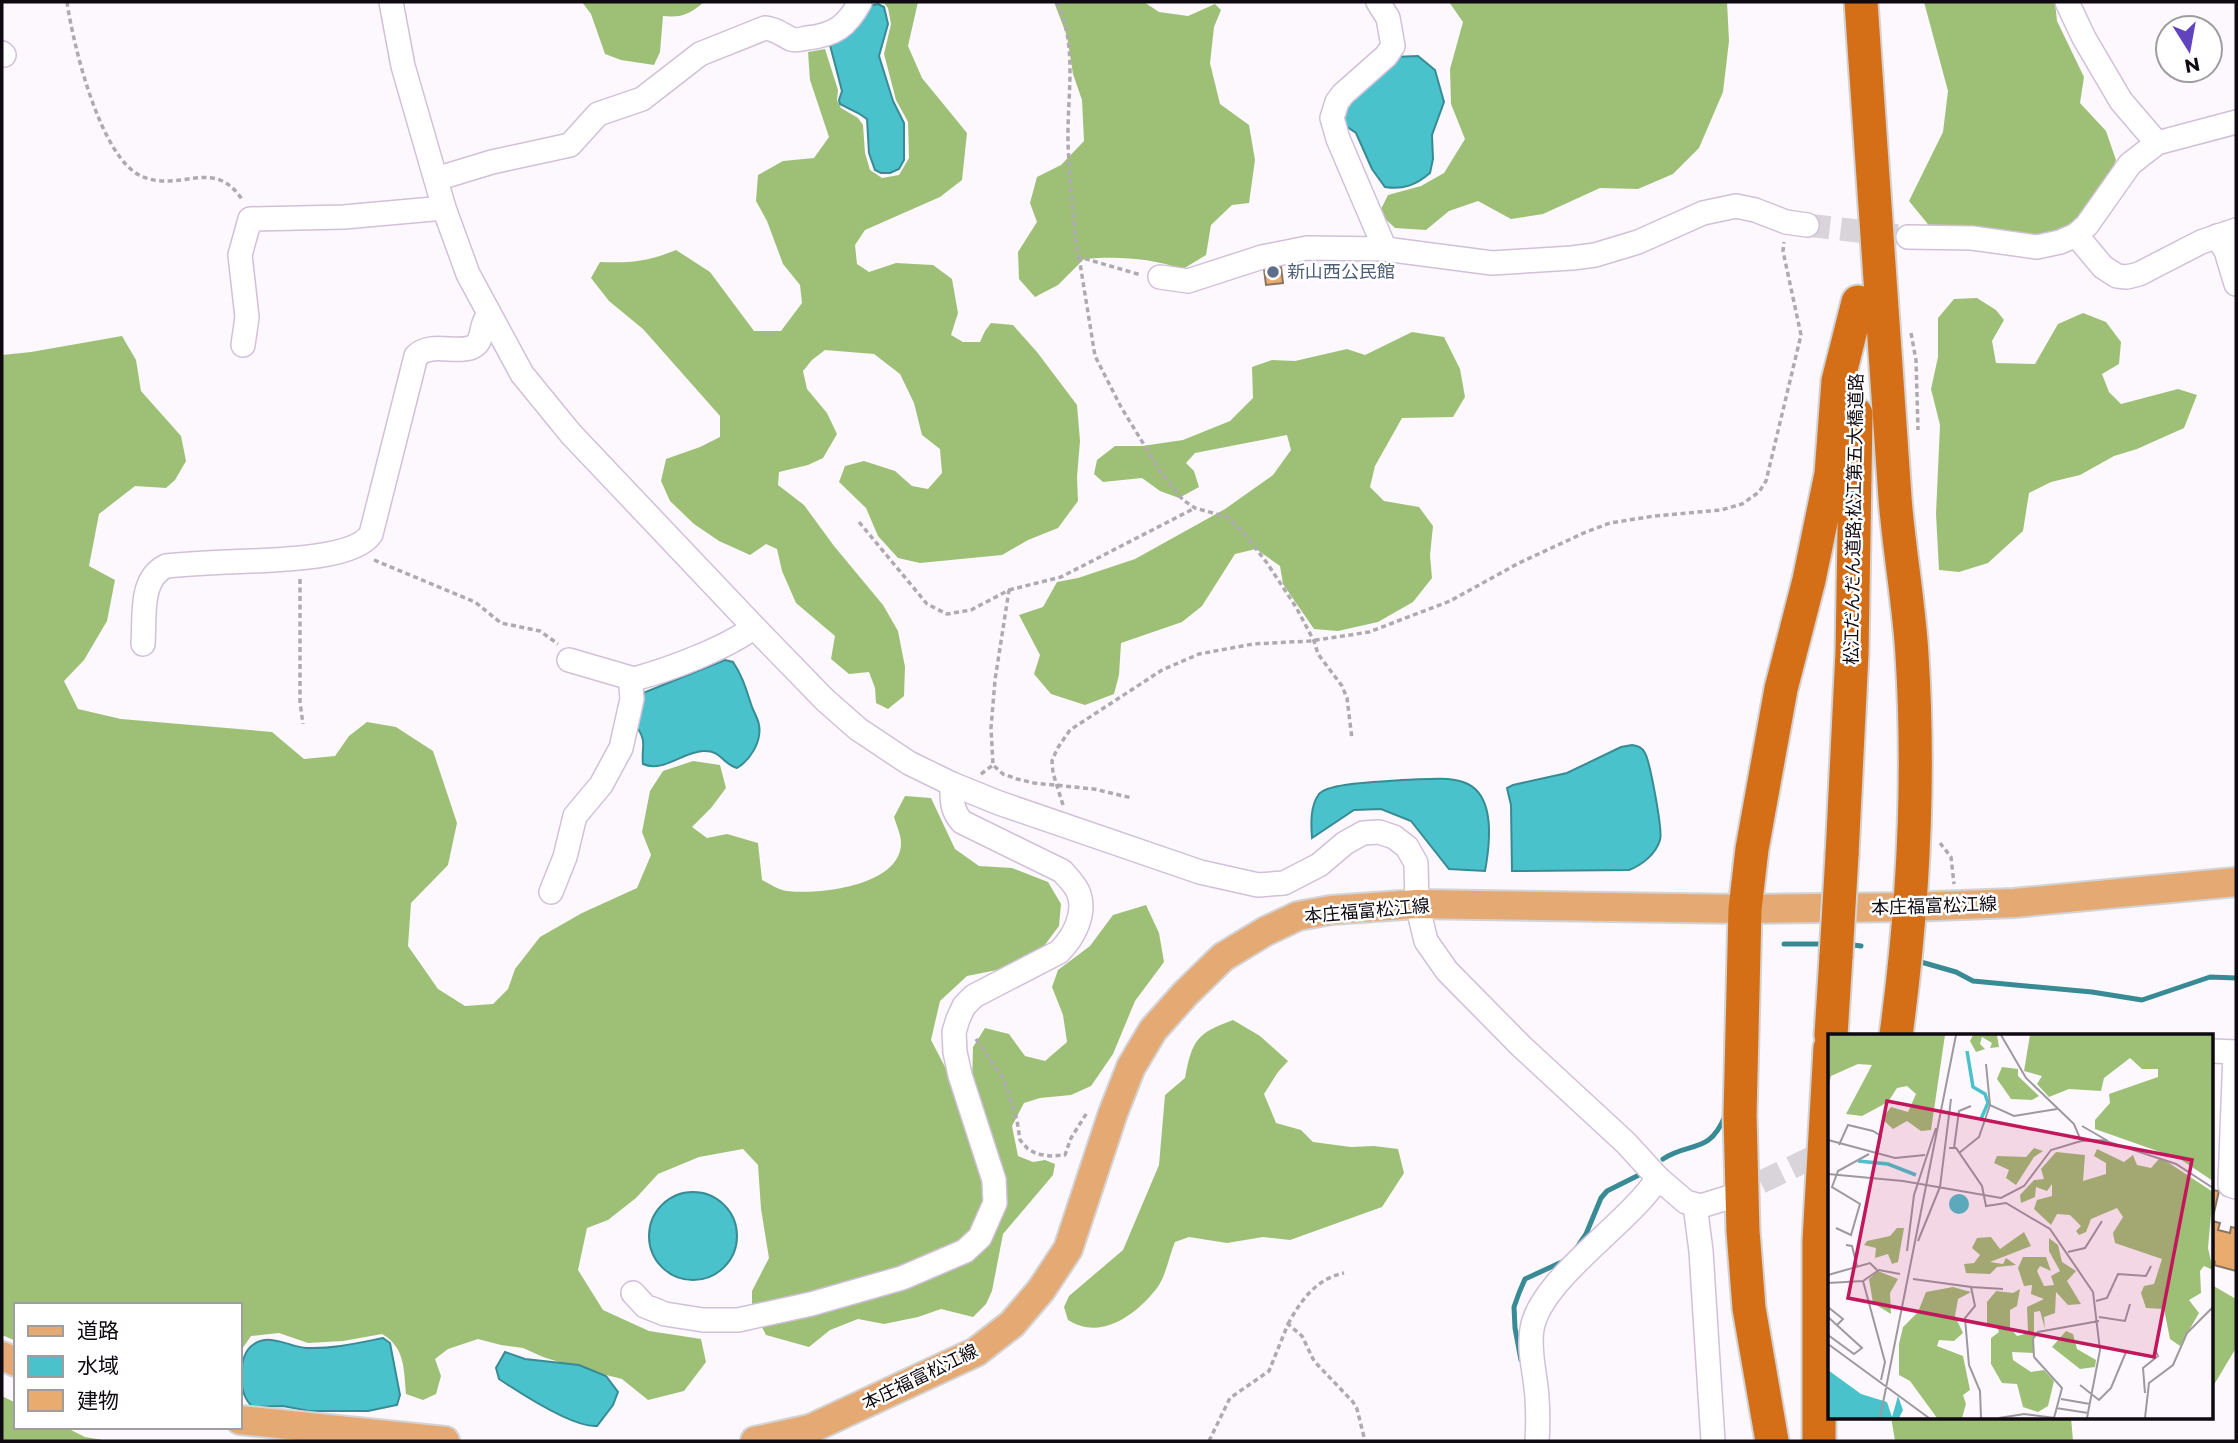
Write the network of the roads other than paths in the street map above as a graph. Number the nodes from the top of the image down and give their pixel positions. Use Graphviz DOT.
graph roads {
  1 [pos="391,2"];
  2 [pos="860,2"];
  3 [pos="1378,2"];
  4 [pos="1858,2"];
  5 [pos="2067,2"];
  6 [pos="2236,122"];
  7 [pos="2157,143"];
  8 [pos="436,179"];
  9 [pos="444,208"];
  10 [pos="1796,223"];
  11 [pos="2227,233"];
  12 [pos="2076,234"];
  13 [pos="1908,237"];
  14 [pos="1385,249"];
  15 [pos="1160,277"];
  16 [pos="2236,284"];
  17 [pos="1858,302"];
  18 [pos="489,316"];
  19 [pos="243,345"];
  20 [pos="754,627"];
  21 [pos="142,644"];
  22 [pos="569,660"];
  23 [pos="634,679"];
  24 [pos="952,784"];
  25 [pos="2236,882"];
  26 [pos="551,892"];
  27 [pos="1417,904"];
  28 [pos="1909,907"];
  29 [pos="1745,909"];
  30 [pos="1831,1034"];
  31 [pos="1896,1034"];
  32 [pos="2214,1051"];
  33 [pos="2236,1052"];
  34 [pos="1828,1083"];
  35 [pos="1658,1178"];
  36 [pos="2236,1187"];
  37 [pos="1730,1197"];
  38 [pos="1695,1205"];
  39 [pos="634,1293"];
  40 [pos="1841,1418"];
  41 [pos="242,1420"];
  42 [pos="813,1435"];
  43 [pos="445,1441"];
  44 [pos="755,1441"];
  45 [pos="1537,1441"];
  46 [pos="1713,1441"];
  47 [pos="1772,1441"];
  48 [pos="1819,1441"];
  49 [pos="1840,1441"];
  1 -- 8 [label="street"];
  2 -- 8 [label="street"];
  3 -- 14 [label="street"];
  4 -- 17 [label="highway, 松江だんだん道路;松江第五大橋道路"];
  4 -- 28 [label="highway"];
  5 -- 7 [label="street"];
  6 -- 7 [label="street"];
  7 -- 12 [label="street"];
  8 -- 9 [label="street"];
  9 -- 18 [label="street"];
  9 -- 19 [label="street"];
  10 -- 14 [label="street"];
  11 -- 12 [label="street"];
  11 -- 16 [label="street"];
  12 -- 13 [label="street"];
  14 -- 15 [label="street"];
  17 -- 29 [label="highway"];
  17 -- 30 [label="highway, 松江だんだん道路;松江第五大橋道路, bridge"];
  18 -- 20 [label="street"];
  18 -- 21 [label="street"];
  20 -- 23 [label="street"];
  20 -- 24 [label="street"];
  22 -- 23 [label="street"];
  23 -- 26 [label="street"];
  24 -- 27 [label="street"];
  24 -- 39 [label="street"];
  25 -- 28 [label="main road, 本庄福富松江線"];
  27 -- 29 [label="main road, 本庄福富松江線"];
  27 -- 35 [label="street"];
  27 -- 42 [label="main road, 本庄福富松江線"];
  28 -- 29 [label="main road, 本庄福富松江線"];
  28 -- 31 [label="highway"];
  29 -- 47 [label="highway"];
  32 -- 33 [label="street"];
  33 -- 36 [label="street"];
  34 -- 48 [label="highway"];
  35 -- 38 [label="street"];
  35 -- 45 [label="street"];
  37 -- 38 [label="street"];
  38 -- 46 [label="street"];
  40 -- 49 [label="highway"];
  41 -- 43 [label="main road"];
  42 -- 44 [label="main road, 本庄福富松江線"];
}
